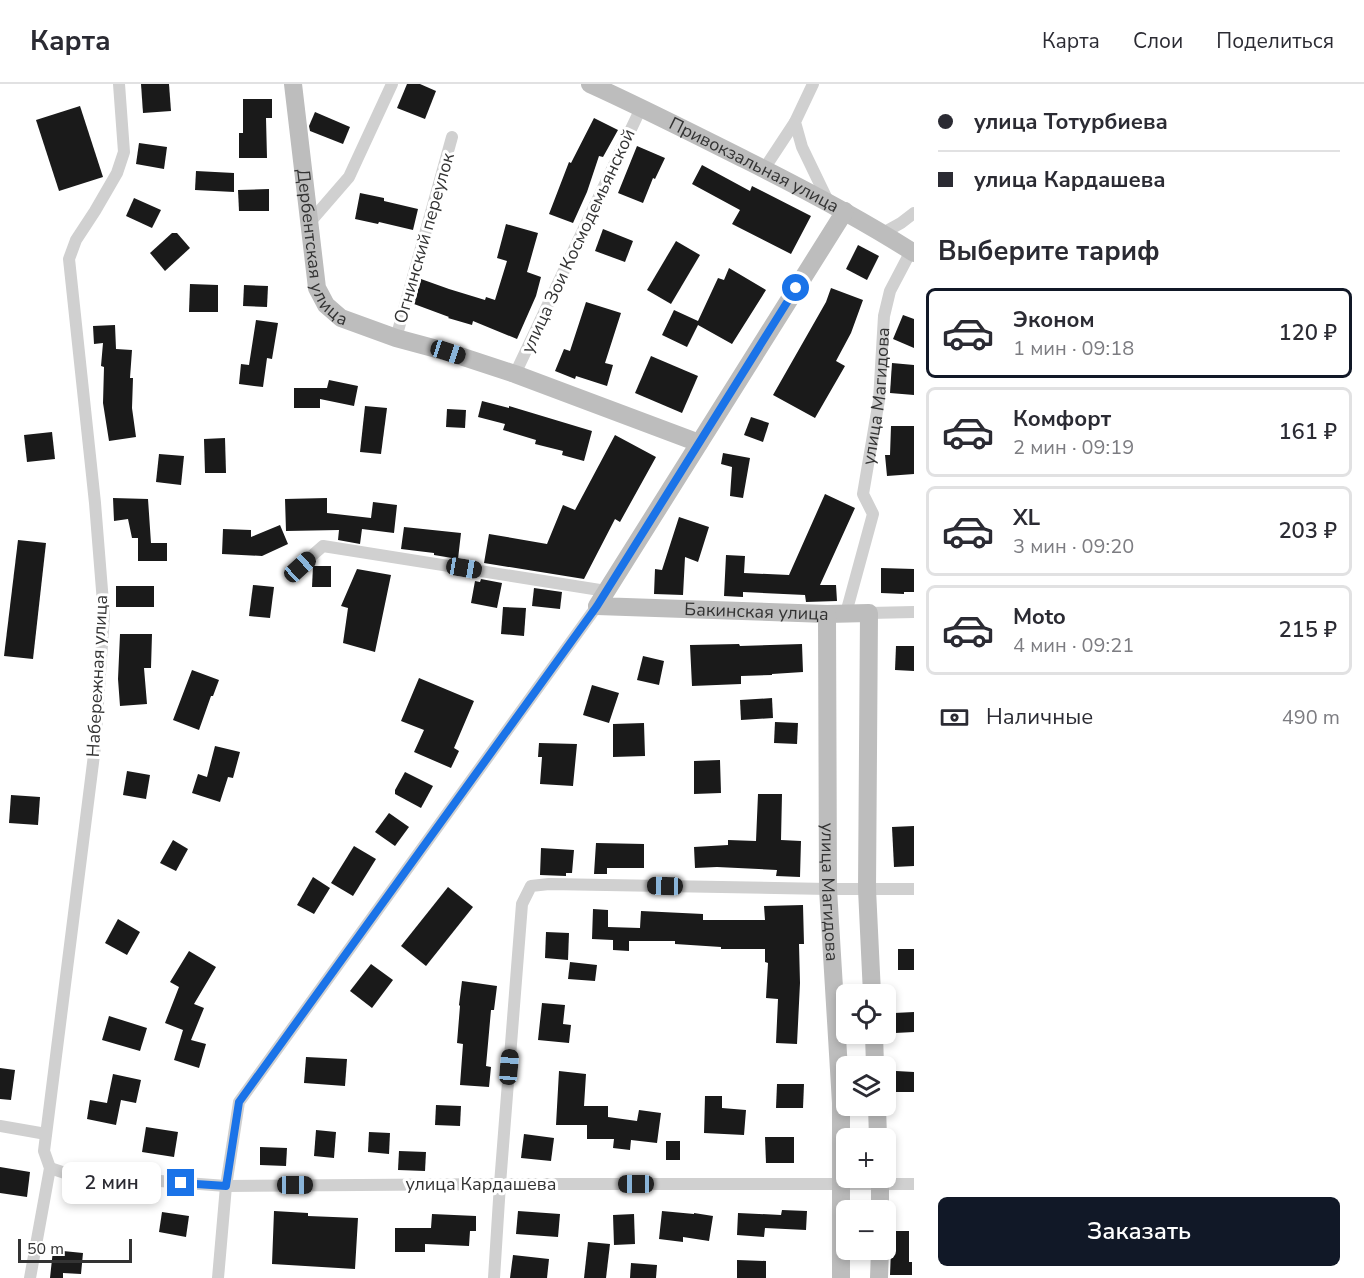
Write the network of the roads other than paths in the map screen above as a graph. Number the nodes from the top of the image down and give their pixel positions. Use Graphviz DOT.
graph roads {
  1 [pos="118,84"];
  2 [pos="293,84"];
  3 [pos="392,84"];
  4 [pos="590,84"];
  5 [pos="813,84"];
  6 [pos="641,108"];
  7 [pos="795,122"];
  8 [pos="452,137"];
  9 [pos="764,169"];
  10 [pos="828,201"];
  11 [pos="845,211"];
  12 [pos="914,213"];
  13 [pos="310,222"];
  14 [pos="883,233"];
  15 [pos="913,252"];
  16 [pos="396,338"];
  17 [pos="515,374"];
  18 [pos="699,443"];
  19 [pos="300,567"];
  20 [pos="601,598"];
  21 [pos="914,612"];
  22 [pos="837,613"];
  23 [pos="869,613"];
  24 [pos="828,889"];
  25 [pos="867,889"];
  26 [pos="914,889"];
  27 [pos="872,984"];
  28 [pos="0,1126"];
  29 [pos="841,1128"];
  30 [pos="46,1134"];
  31 [pos="50,1168"];
  32 [pos="896,1182"];
  33 [pos="500,1184"];
  34 [pos="836,1184"];
  35 [pos="914,1184"];
  36 [pos="226,1186"];
  37 [pos="841,1188"];
  38 [pos="880,1260"];
  39 [pos="30,1278"];
  40 [pos="218,1278"];
  41 [pos="494,1278"];
  42 [pos="841,1278"];
  43 [pos="879,1278"];
  1 -- 30 [label="street, Набережная улица"];
  2 -- 13 [label="main road, Дербентская улица"];
  3 -- 13 [label="street"];
  4 -- 6 [label="main road, Привокзальная улица"];
  5 -- 7 [label="street"];
  6 -- 9 [label="main road, Привокзальная улица"];
  6 -- 17 [label="street, улица Зои Космодемьянской"];
  7 -- 9 [label="street"];
  7 -- 10 [label="street"];
  8 -- 16 [label="street, Огнинский переулок"];
  9 -- 10 [label="main road, Привокзальная улица"];
  10 -- 11 [label="main road, Привокзальная улица"];
  11 -- 14 [label="main road, Привокзальная улица"];
  11 -- 18 [label="main road"];
  12 -- 14 [label="street"];
  13 -- 16 [label="main road, Дербентская улица"];
  14 -- 15 [label="main road, Привокзальная улица"];
  15 -- 22 [label="street, улица Магидова"];
  16 -- 17 [label="main road, Дербентская улица"];
  17 -- 18 [label="main road, Дербентская улица"];
  18 -- 20 [label="main road"];
  19 -- 20 [label="street, Бакинская улица"];
  20 -- 22 [label="main road, Бакинская улица"];
  20 -- 36 [label="street"];
  21 -- 23 [label="street, Бакинская улица"];
  22 -- 23 [label="main road, Бакинская улица"];
  22 -- 24 [label="main road, улица Магидова"];
  23 -- 25 [label="main road, улица Магидова"];
  24 -- 25 [label="street"];
  24 -- 29 [label="main road, улица Магидова"];
  24 -- 33 [label="street"];
  25 -- 26 [label="street"];
  25 -- 27 [label="main road, улица Магидова"];
  28 -- 30 [label="street"];
  30 -- 31 [label="street, Набережная улица"];
  31 -- 36 [label="street, улица Кардашева"];
  31 -- 39 [label="street, Набережная улица"];
  32 -- 35 [label="street, улица Кардашева"];
  33 -- 34 [label="street, улица Кардашева"];
  33 -- 36 [label="street, улица Кардашева"];
  33 -- 41 [label="street"];
  36 -- 40 [label="street"];
  37 -- 42 [label="main road, улица Магидова"];
  38 -- 43 [label="main road"];
}
